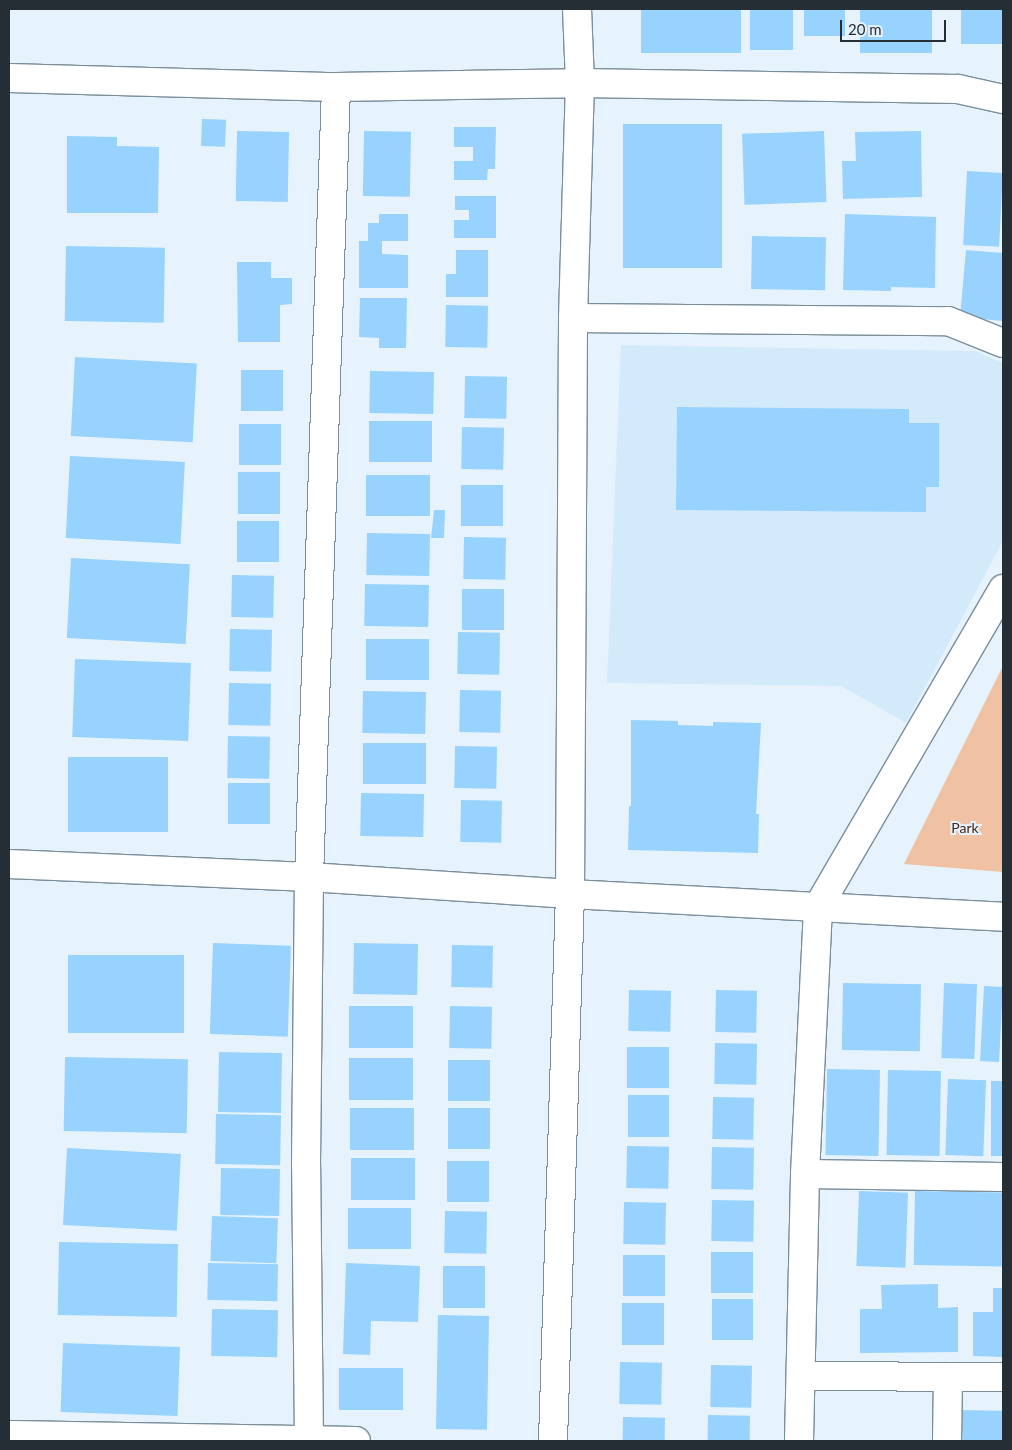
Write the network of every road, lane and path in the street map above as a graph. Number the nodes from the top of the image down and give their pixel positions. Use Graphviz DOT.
graph roads {
  1 [pos="577,9"];
  2 [pos="9,78"];
  3 [pos="580,83"];
  4 [pos="336,87"];
  5 [pos="1003,99"];
  6 [pos="573,318"];
  7 [pos="1003,343"];
  8 [pos="1003,589"];
  9 [pos="9,864"];
  10 [pos="310,877"];
  11 [pos="570,894"];
  12 [pos="818,907"];
  13 [pos="1003,917"];
  14 [pos="805,1174"];
  15 [pos="1003,1177"];
  16 [pos="801,1376"];
  17 [pos="948,1377"];
  18 [pos="1003,1377"];
  19 [pos="9,1434"];
  20 [pos="308,1440"];
  21 [pos="356,1441"];
  22 [pos="553,1441"];
  23 [pos="799,1441"];
  24 [pos="947,1441"];
  1 -- 3 [label="street"];
  2 -- 4 [label="street"];
  3 -- 4 [label="street"];
  3 -- 5 [label="street"];
  3 -- 6 [label="street"];
  4 -- 10 [label="street"];
  6 -- 7 [label="street"];
  6 -- 11 [label="street"];
  8 -- 12 [label="street"];
  9 -- 10 [label="street"];
  10 -- 11 [label="street"];
  10 -- 20 [label="street"];
  11 -- 12 [label="street"];
  11 -- 22 [label="street"];
  12 -- 13 [label="street"];
  12 -- 14 [label="street"];
  14 -- 15 [label="street"];
  14 -- 16 [label="street"];
  16 -- 17 [label="street"];
  16 -- 23 [label="street"];
  17 -- 18 [label="street"];
  17 -- 24 [label="street"];
  19 -- 20 [label="street"];
  20 -- 21 [label="street"];
}
